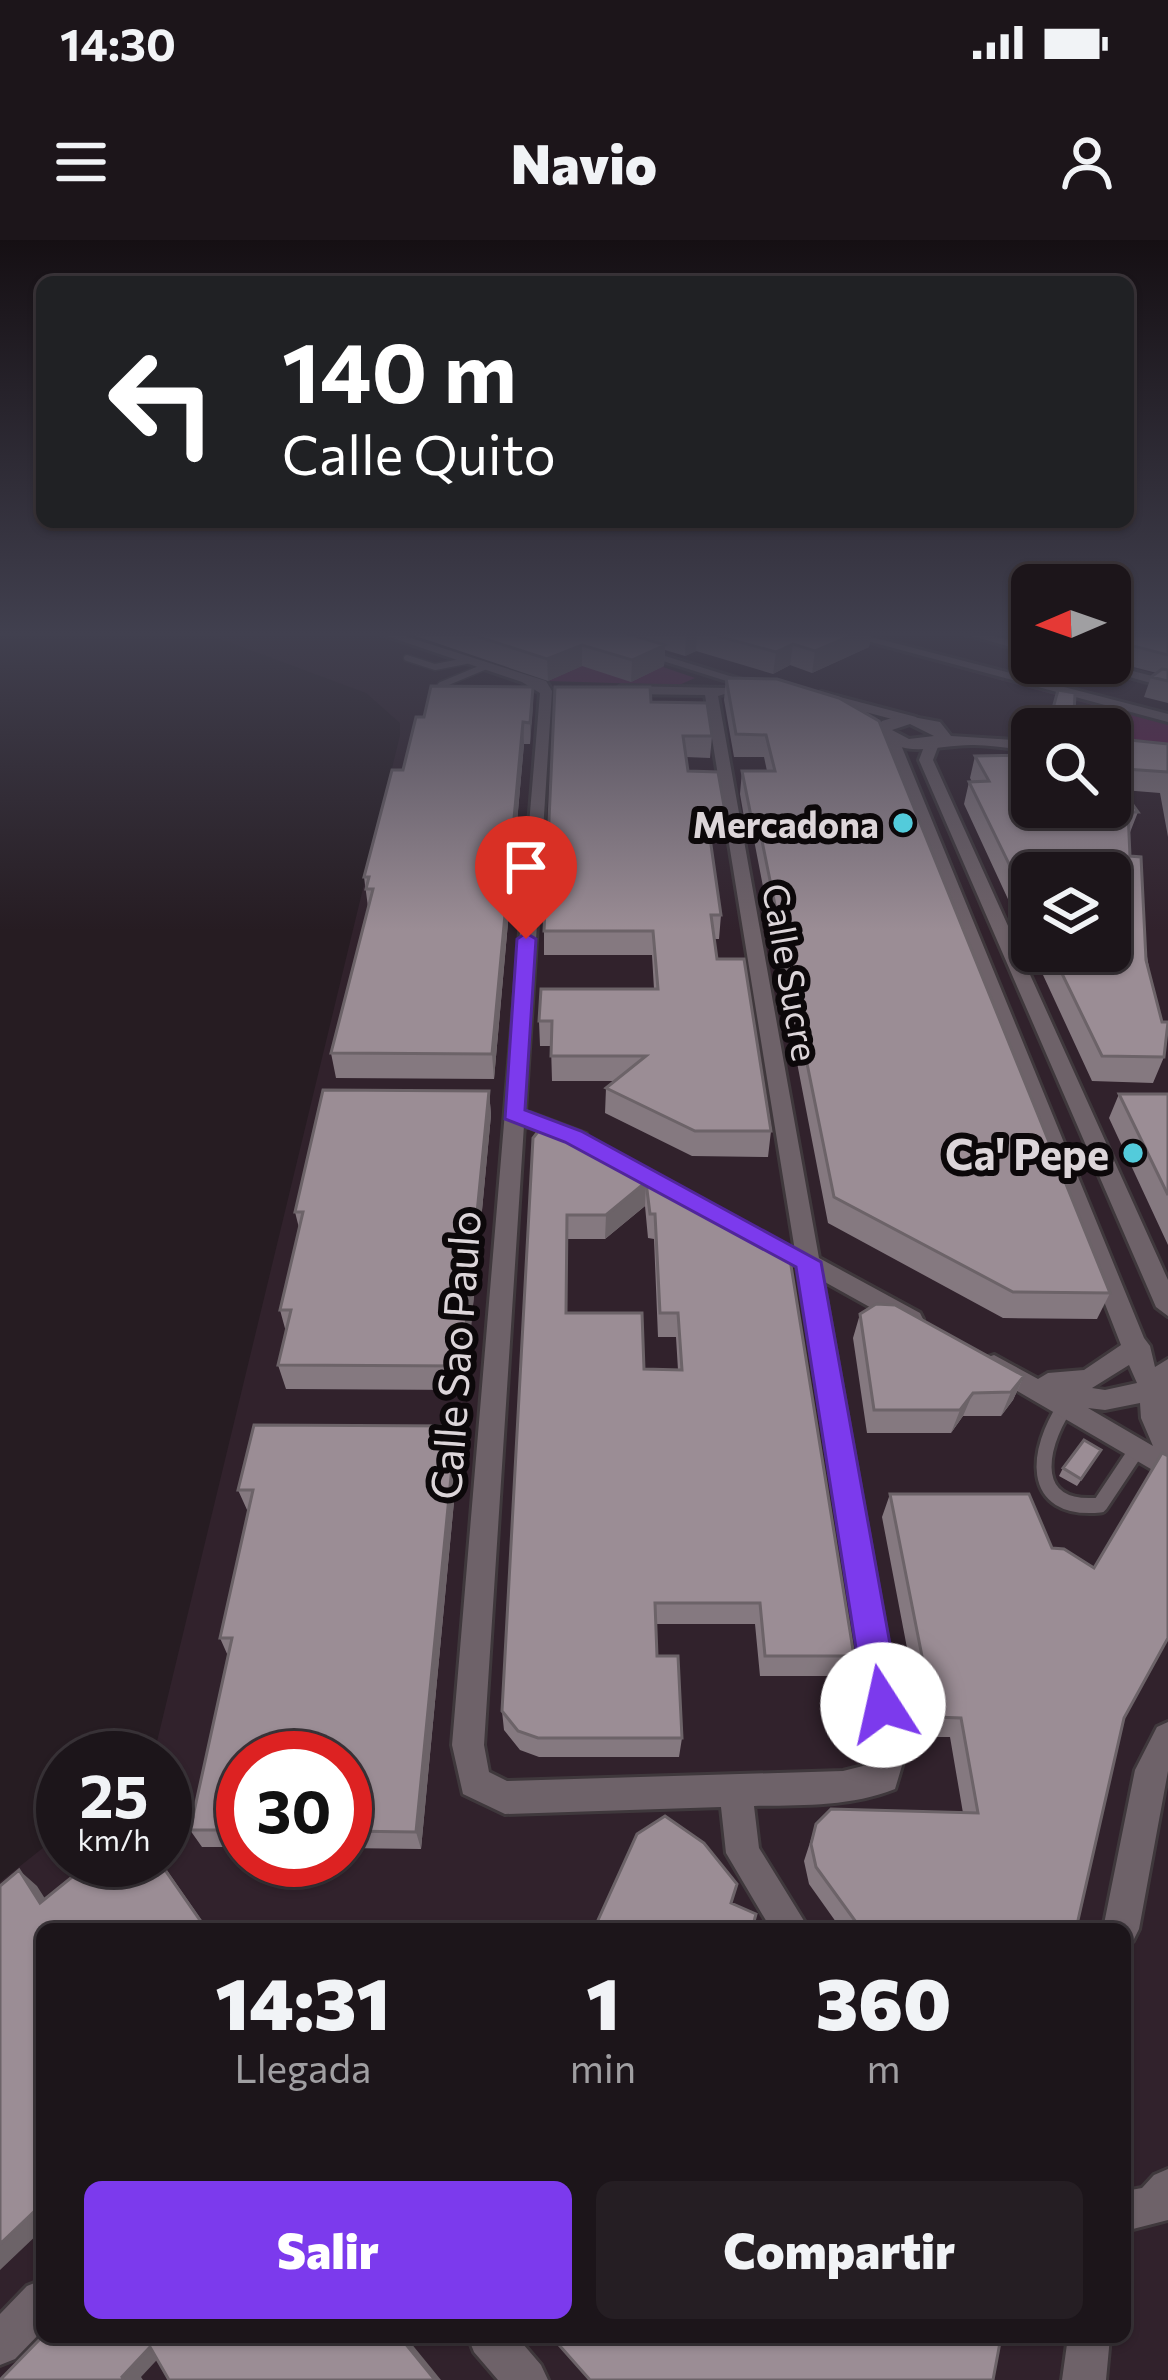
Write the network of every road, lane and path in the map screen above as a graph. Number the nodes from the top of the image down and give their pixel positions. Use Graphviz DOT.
graph roads {
  1 [pos="553,732"];
  2 [pos="718,732"];
  3 [pos="880,732"];
  4 [pos="889,732"];
  5 [pos="942,732"];
  6 [pos="887,735"];
  7 [pos="935,743"];
  8 [pos="1011,745"];
  9 [pos="514,1114"];
  10 [pos="593,1147"];
  11 [pos="769,1241"];
  12 [pos="808,1262"];
  13 [pos="1168,1307"];
  14 [pos="933,1331"];
  15 [pos="1138,1346"];
  16 [pos="974,1354"];
  17 [pos="1016,1377"];
  18 [pos="1160,1380"];
  19 [pos="1065,1407"];
  20 [pos="1168,1449"];
  21 [pos="1136,1450"];
  22 [pos="1168,1468"];
  23 [pos="1168,1738"];
  24 [pos="735,1791"];
  25 [pos="787,1923"];
  26 [pos="1122,1923"];
  27 [pos="1168,2189"];
  28 [pos="1131,2210"];
  29 [pos="36,2307"];
  30 [pos="493,2343"];
  31 [pos="1088,2343"];
  32 [pos="0,2344"];
  33 [pos="526,2380"];
  34 [pos="1084,2380"];
  1 -- 9 [label="street, Calle Sao Paulo"];
  2 -- 12 [label="street, Calle Sucre"];
  3 -- 6 [label="street"];
  4 -- 6 [label="street"];
  5 -- 7 [label="street"];
  6 -- 7 [label="street"];
  6 -- 15 [label="street"];
  7 -- 8 [label="street"];
  7 -- 13 [label="street"];
  9 -- 10 [label="street"];
  9 -- 24 [label="street, Calle Sao Paulo"];
  11 -- 12 [label="street"];
  12 -- 14 [label="street"];
  12 -- 24 [label="street, Calle Sucre"];
  15 -- 17 [label="street"];
  15 -- 18 [label="street"];
  16 -- 17 [label="street"];
  17 -- 18 [label="street"];
  17 -- 19 [label="street"];
  18 -- 20 [label="street"];
  19 -- 21 [label="street"];
  19 -- 21 [label="lane"];
  21 -- 22 [label="street"];
  23 -- 26 [label="street"];
  24 -- 25 [label="street"];
  27 -- 28 [label="street"];
  29 -- 32 [label="street"];
  30 -- 33 [label="street"];
  31 -- 34 [label="street"];
}
